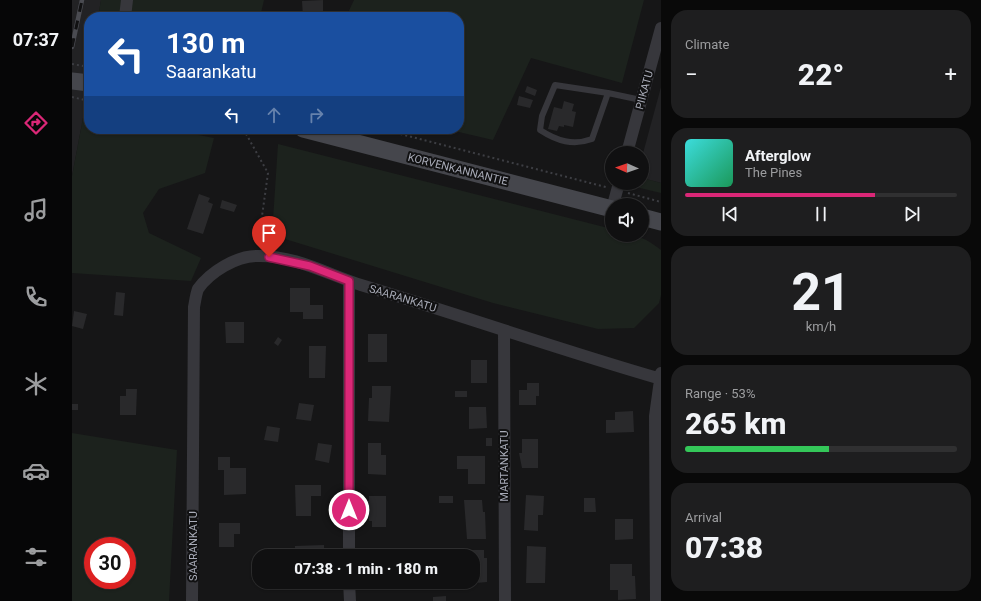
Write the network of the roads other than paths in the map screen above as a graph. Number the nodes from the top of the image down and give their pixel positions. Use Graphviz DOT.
graph roads {
  1 [pos="127,0"];
  2 [pos="126,12"];
  3 [pos="661,28"];
  4 [pos="72,81"];
  5 [pos="84,82"];
  6 [pos="608,93"];
  7 [pos="642,100"];
  8 [pos="323,134"];
  9 [pos="629,146"];
  10 [pos="605,206"];
  11 [pos="649,219"];
  12 [pos="661,222"];
  13 [pos="349,281"];
  14 [pos="504,332"];
  15 [pos="660,377"];
  16 [pos="349,549"];
  17 [pos="350,589"];
  18 [pos="192,601"];
  19 [pos="350,601"];
  20 [pos="505,601"];
  21 [pos="656,601"];
  1 -- 2 [label="street"];
  3 -- 7 [label="street, PIIKATU"];
  4 -- 5 [label="main road"];
  6 -- 6 [label="lane"];
  6 -- 7 [label="lane"];
  7 -- 9 [label="street, PIIKATU"];
  8 -- 10 [label="main road, KORVENKANNANTIE"];
  11 -- 12 [label="main road"];
  13 -- 14 [label="street, SAARANKATU"];
  13 -- 16 [label="street"];
  13 -- 18 [label="street, SAARANKATU"];
  14 -- 15 [label="street, SAARANKATU"];
  14 -- 20 [label="street, MARTANKATU"];
  15 -- 21 [label="street"];
  17 -- 19 [label="street"];
}
